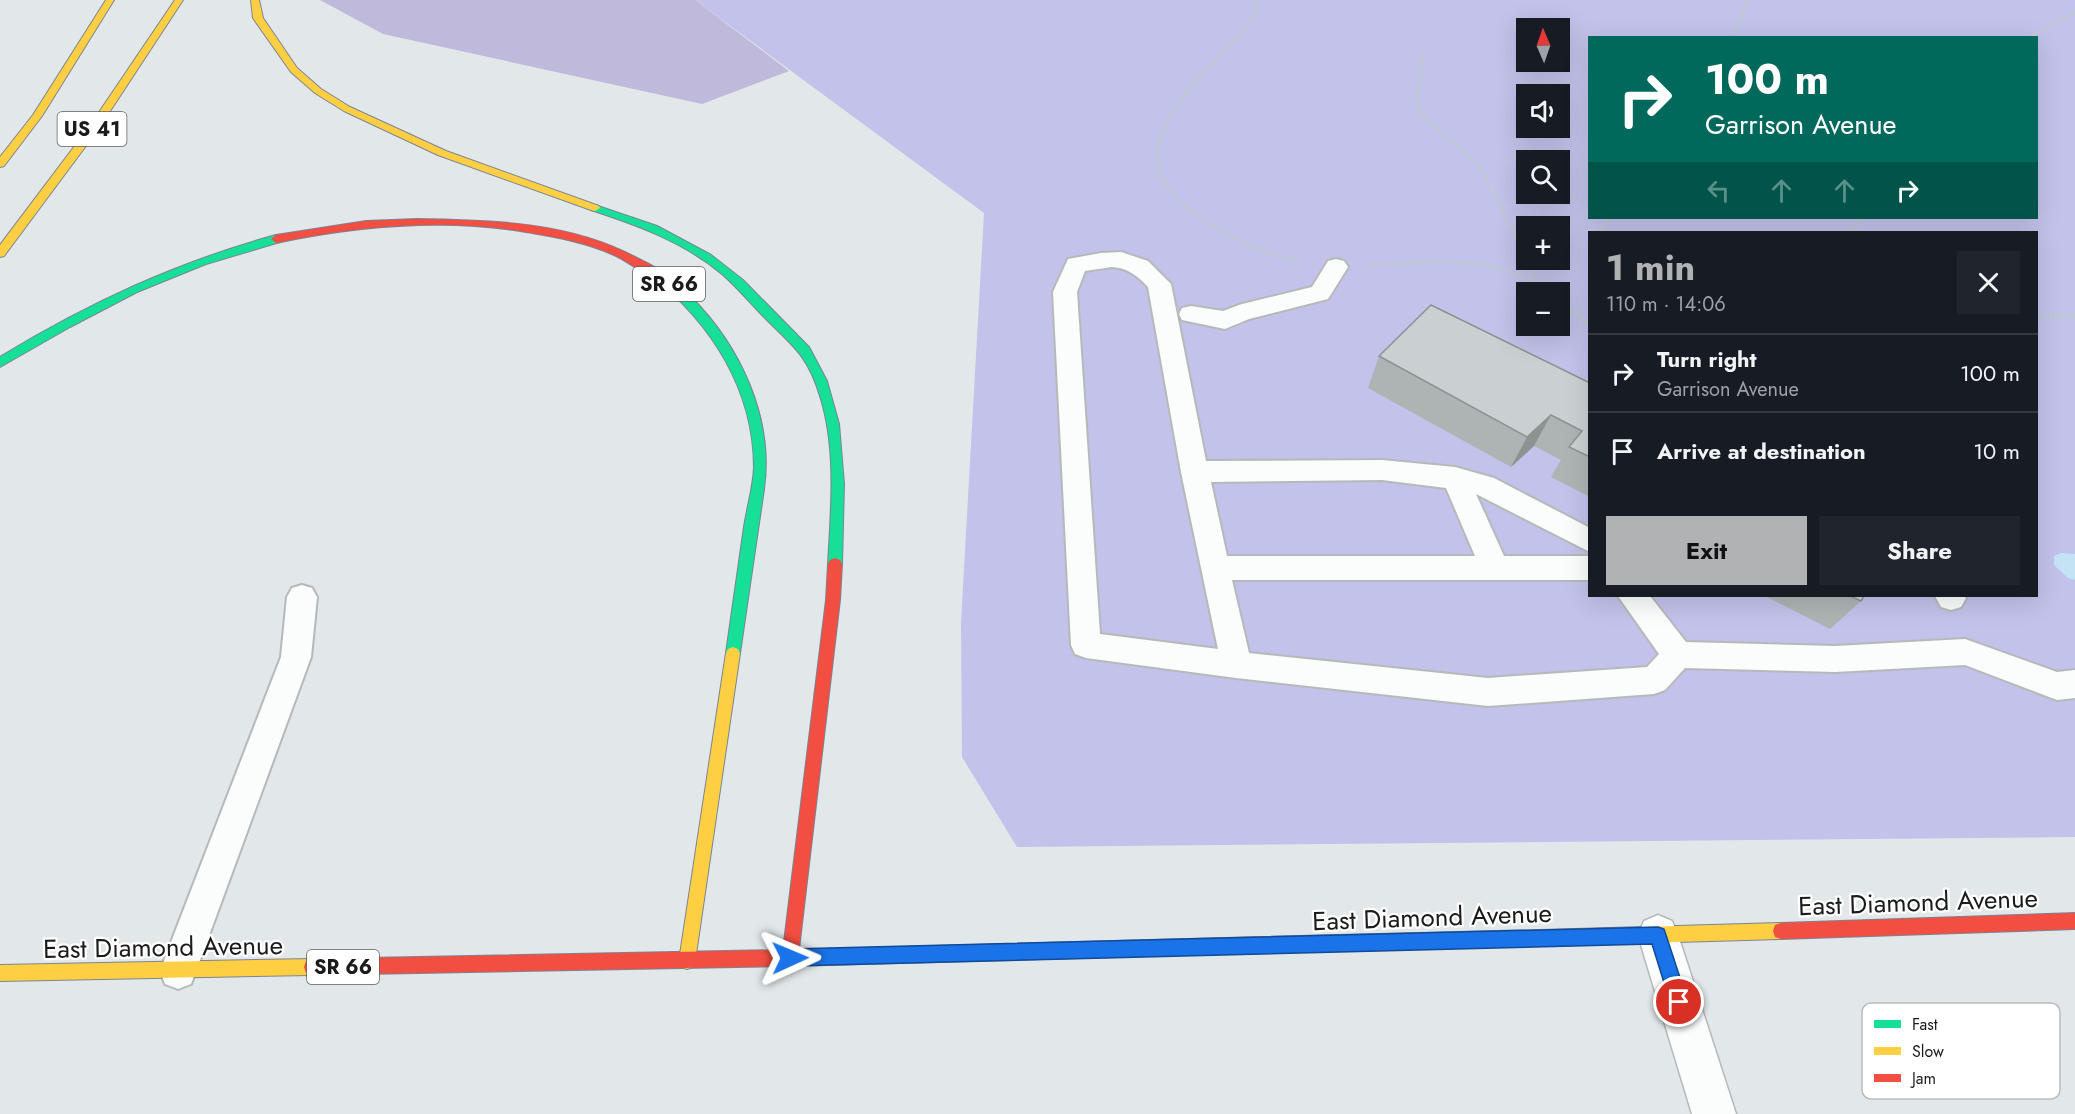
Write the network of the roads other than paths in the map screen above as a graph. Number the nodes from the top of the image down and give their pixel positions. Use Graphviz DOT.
graph roads {
  1 [pos="110,0"];
  2 [pos="179,0"];
  3 [pos="255,0"];
  4 [pos="0,164"];
  5 [pos="0,253"];
  6 [pos="1336,267"];
  7 [pos="1191,314"];
  8 [pos="0,363"];
  9 [pos="1195,472"];
  10 [pos="1455,478"];
  11 [pos="1588,540"];
  12 [pos="1216,568"];
  13 [pos="1495,568"];
  14 [pos="1588,568"];
  15 [pos="302,597"];
  16 [pos="1635,597"];
  17 [pos="1678,656"];
  18 [pos="1236,665"];
  19 [pos="2075,684"];
  20 [pos="2075,921"];
  21 [pos="1658,935"];
  22 [pos="790,958"];
  23 [pos="687,961"];
  24 [pos="178,971"];
  25 [pos="0,973"];
  26 [pos="1714,1114"];
  1 -- 4 [label="main road, US 41"];
  2 -- 5 [label="main road, US 41"];
  3 -- 22 [label="main road"];
  6 -- 7 [label="lane"];
  8 -- 23 [label="main road, SR 66"];
  9 -- 10 [label="lane"];
  9 -- 12 [label="lane"];
  9 -- 18 [label="lane"];
  10 -- 11 [label="lane"];
  10 -- 13 [label="lane"];
  12 -- 13 [label="lane"];
  12 -- 18 [label="lane"];
  13 -- 14 [label="lane"];
  15 -- 24 [label="lane"];
  16 -- 17 [label="lane"];
  17 -- 18 [label="lane"];
  17 -- 19 [label="lane"];
  20 -- 21 [label="main road, East Diamond Avenue"];
  21 -- 22 [label="main road, East Diamond Avenue"];
  21 -- 26 [label="street"];
  22 -- 23 [label="main road, East Diamond Avenue"];
  23 -- 24 [label="main road, East Diamond Avenue / SR 66"];
  24 -- 25 [label="main road, East Diamond Avenue / SR 66"];
}
